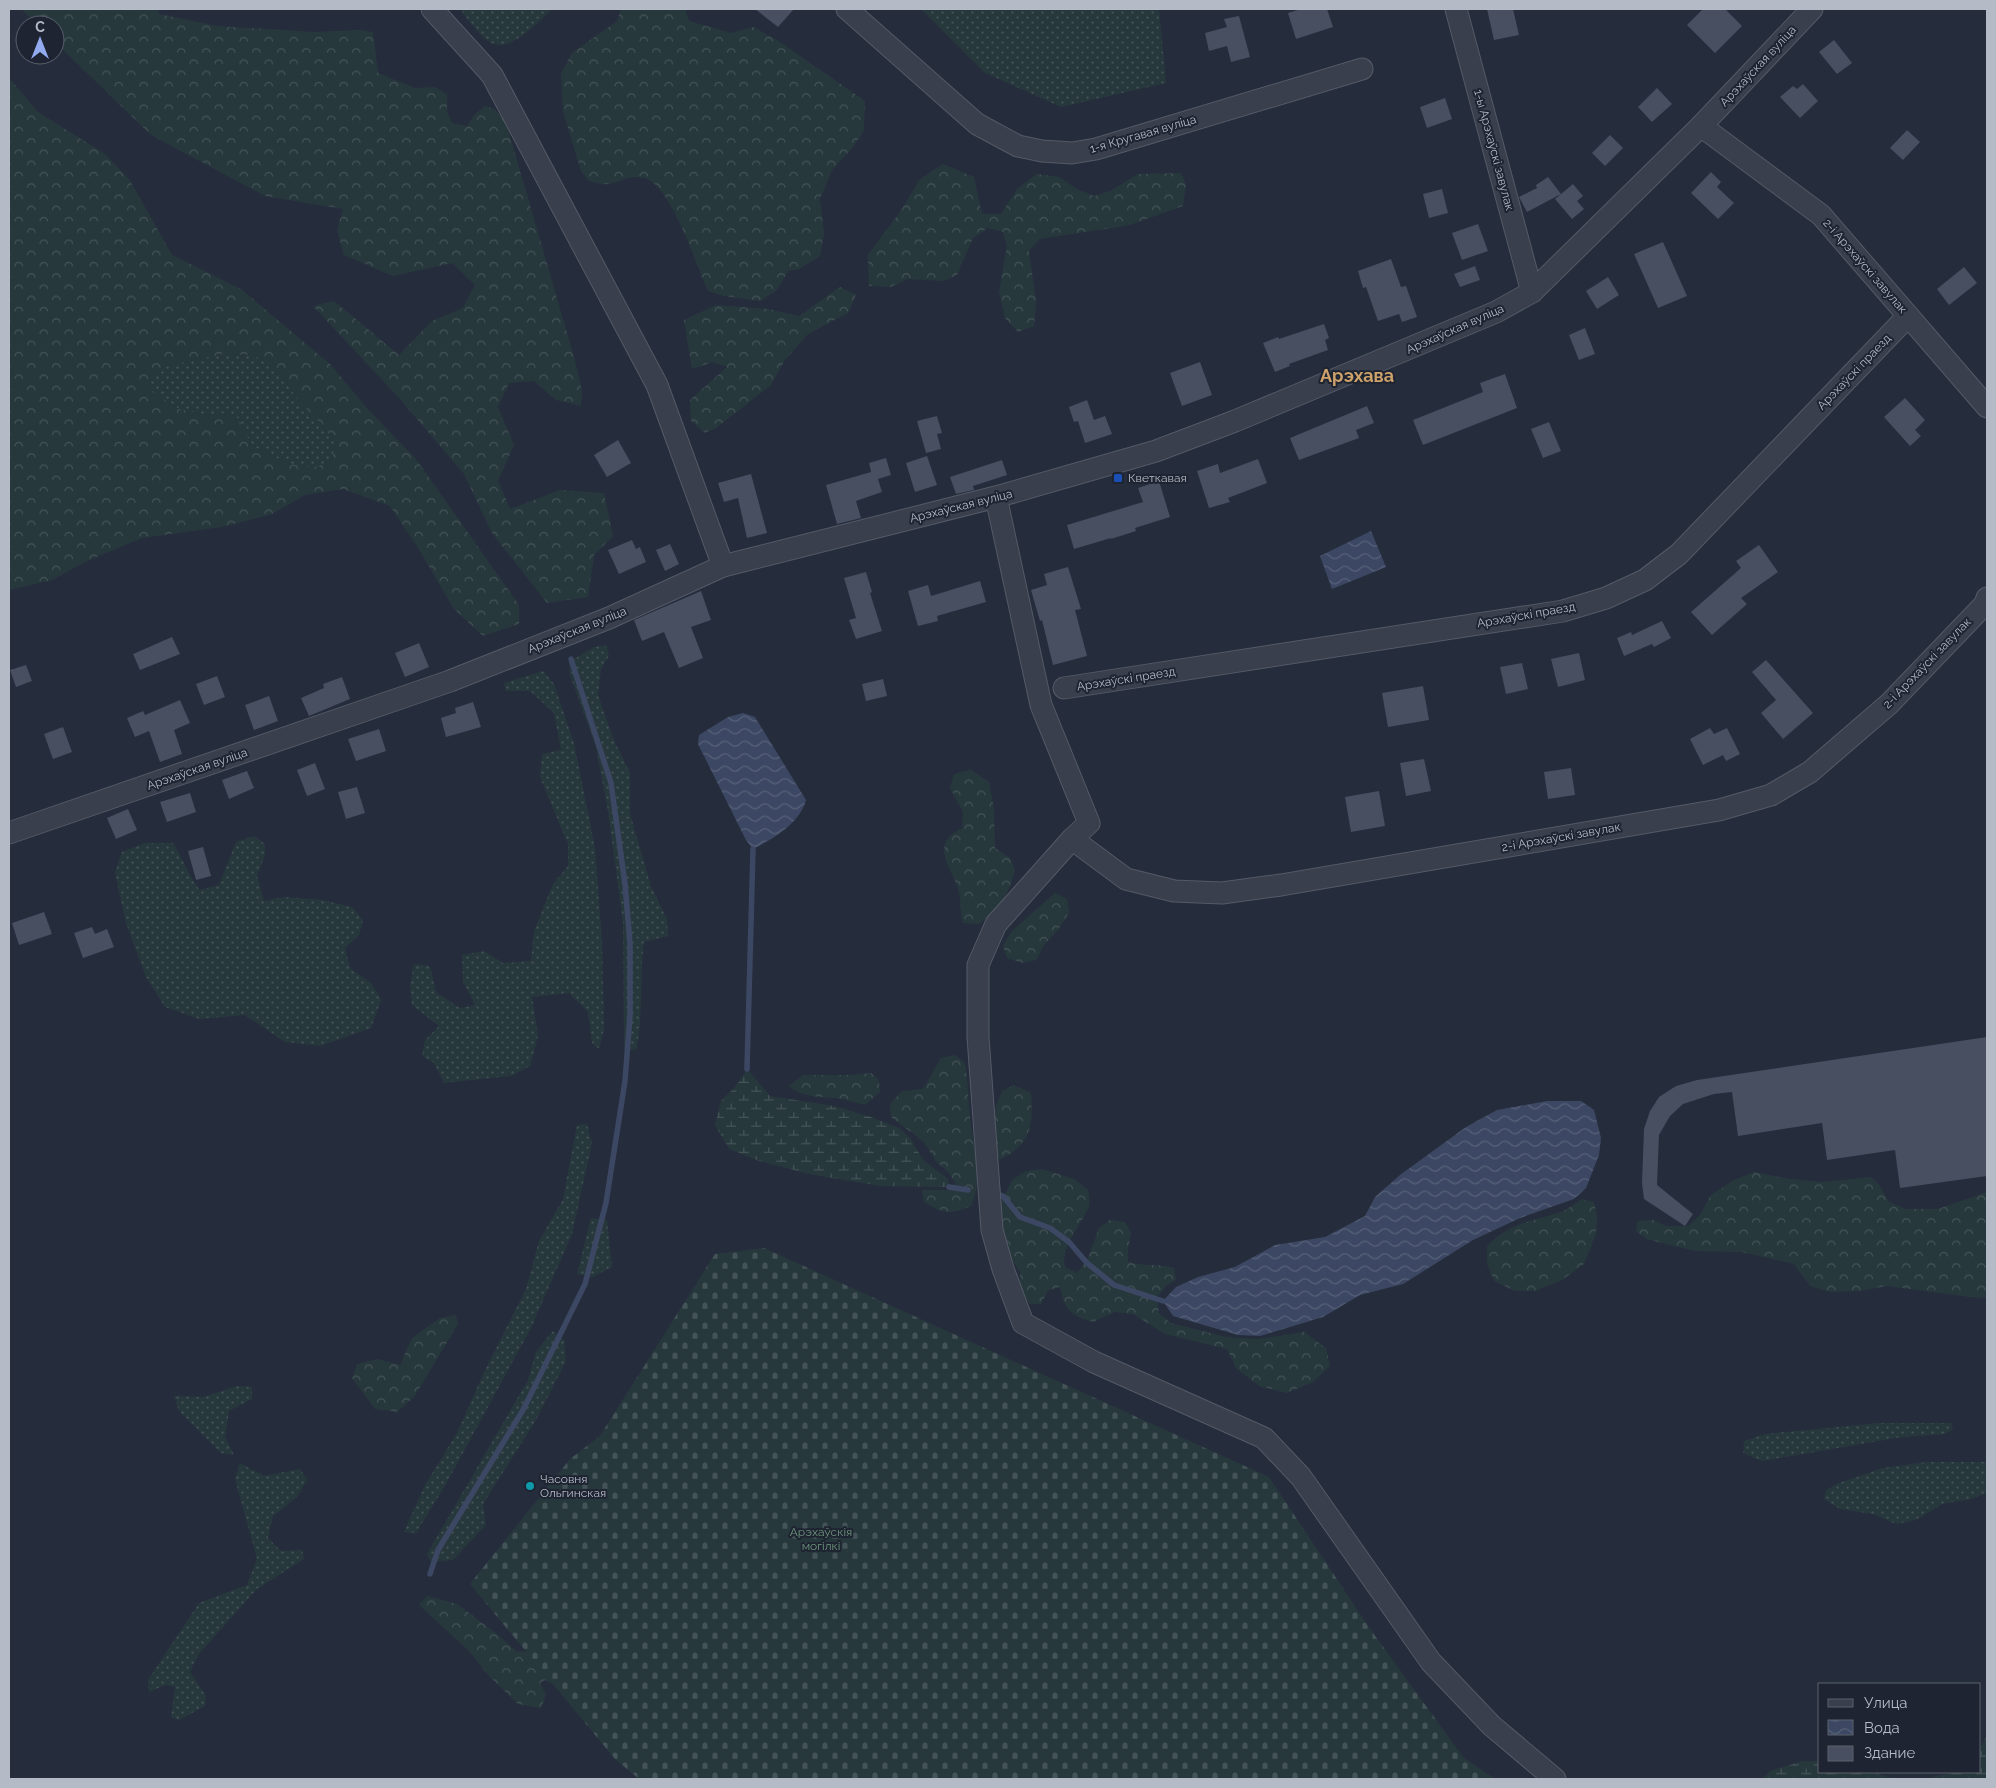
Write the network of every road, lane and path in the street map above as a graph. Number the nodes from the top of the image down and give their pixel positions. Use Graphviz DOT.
graph roads {
  1 [pos="432,9"];
  2 [pos="847,9"];
  3 [pos="1456,9"];
  4 [pos="1812,9"];
  5 [pos="1362,69"];
  6 [pos="1702,126"];
  7 [pos="1532,292"];
  8 [pos="1908,316"];
  9 [pos="1987,407"];
  10 [pos="996,498"];
  11 [pos="723,566"];
  12 [pos="1987,598"];
  13 [pos="1064,688"];
  14 [pos="9,833"];
  15 [pos="1072,839"];
  16 [pos="1555,1779"];
  1 -- 11 [label="street"];
  2 -- 5 [label="street, 1-я Кругавая вуліца"];
  3 -- 7 [label="street, 1-ы Арэхаўскі завулак"];
  4 -- 6 [label="street, Арэхаўская вуліца"];
  6 -- 7 [label="street, Арэхаўская вуліца"];
  6 -- 8 [label="street, 2-і Арэхаўскі завулак"];
  7 -- 10 [label="street, Арэхаўская вуліца"];
  8 -- 9 [label="street, 2-і Арэхаўскі завулак"];
  8 -- 13 [label="street, Арэхаўскі праезд"];
  10 -- 11 [label="street, Арэхаўская вуліца"];
  10 -- 15 [label="street"];
  11 -- 14 [label="street, Арэхаўская вуліца"];
  12 -- 15 [label="street, 2-і Арэхаўскі завулак"];
  15 -- 16 [label="street"];
}
